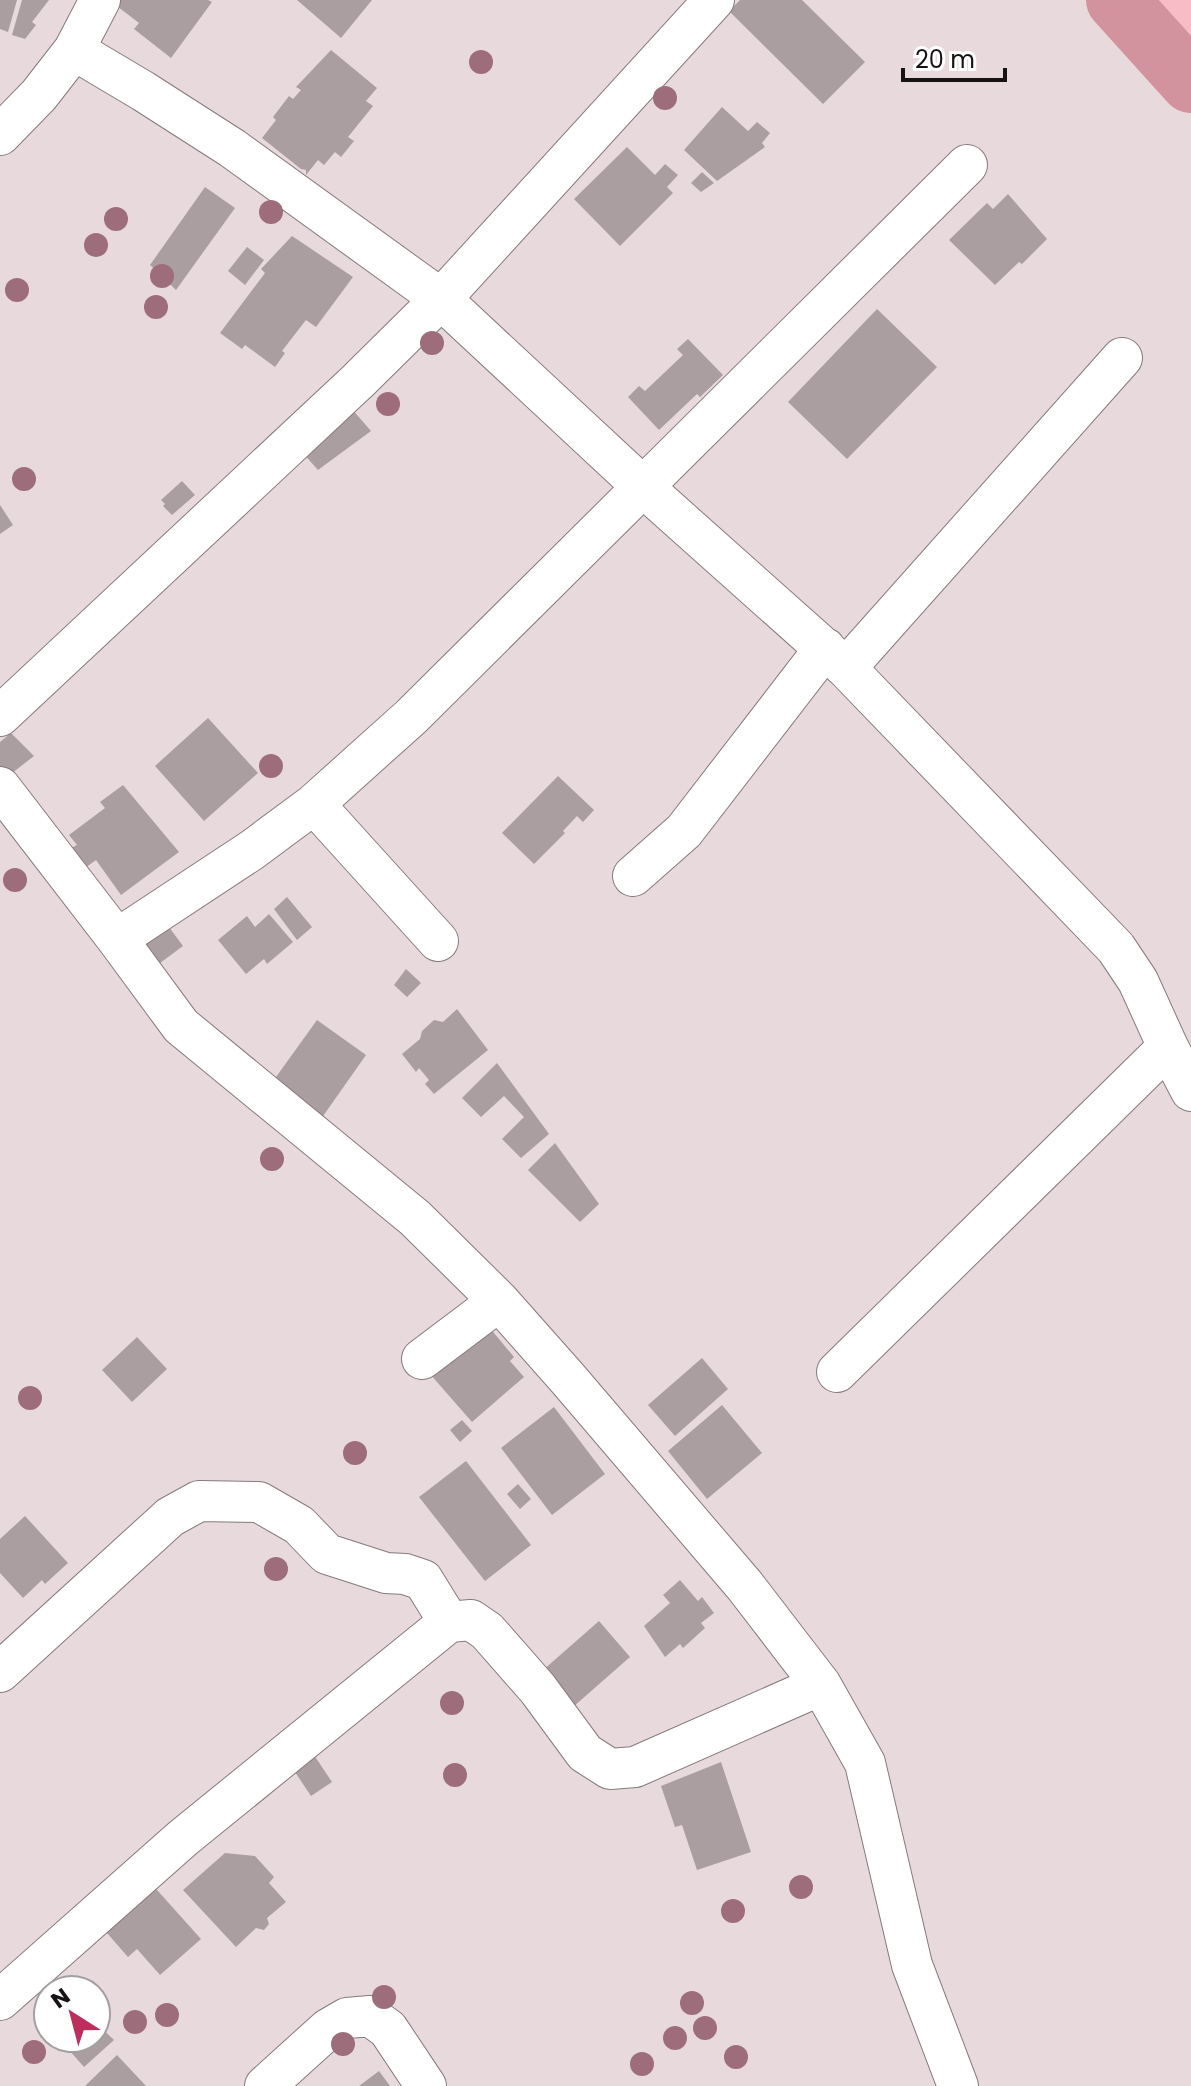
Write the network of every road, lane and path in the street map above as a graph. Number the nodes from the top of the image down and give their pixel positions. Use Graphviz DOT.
graph roads {
  1 [pos="100,0"];
  2 [pos="714,0"];
  3 [pos="74,50"];
  4 [pos="0,135"];
  5 [pos="967,165"];
  6 [pos="441,299"];
  7 [pos="1122,358"];
  8 [pos="642,486"];
  9 [pos="836,658"];
  10 [pos="0,716"];
  11 [pos="0,787"];
  12 [pos="314,804"];
  13 [pos="633,876"];
  14 [pos="117,939"];
  15 [pos="438,941"];
  16 [pos="1168,1047"];
  17 [pos="1191,1091"];
  18 [pos="499,1301"];
  19 [pos="422,1359"];
  20 [pos="837,1372"];
  21 [pos="449,1622"];
  22 [pos="0,1672"];
  23 [pos="821,1685"];
  24 [pos="0,2000"];
  25 [pos="265,2086"];
  26 [pos="426,2086"];
  27 [pos="958,2086"];
  1 -- 3 [label="street"];
  2 -- 6 [label="street"];
  3 -- 4 [label="street"];
  3 -- 6 [label="street"];
  5 -- 8 [label="street"];
  6 -- 8 [label="street"];
  6 -- 10 [label="street"];
  7 -- 9 [label="street"];
  8 -- 9 [label="street"];
  8 -- 12 [label="street"];
  9 -- 13 [label="street"];
  9 -- 16 [label="street"];
  11 -- 14 [label="street"];
  12 -- 14 [label="street"];
  12 -- 15 [label="street"];
  14 -- 18 [label="street"];
  16 -- 17 [label="street"];
  16 -- 20 [label="street"];
  18 -- 19 [label="street"];
  18 -- 23 [label="street"];
  21 -- 22 [label="street"];
  21 -- 23 [label="street"];
  21 -- 24 [label="street"];
  23 -- 27 [label="street"];
  25 -- 26 [label="street"];
}
